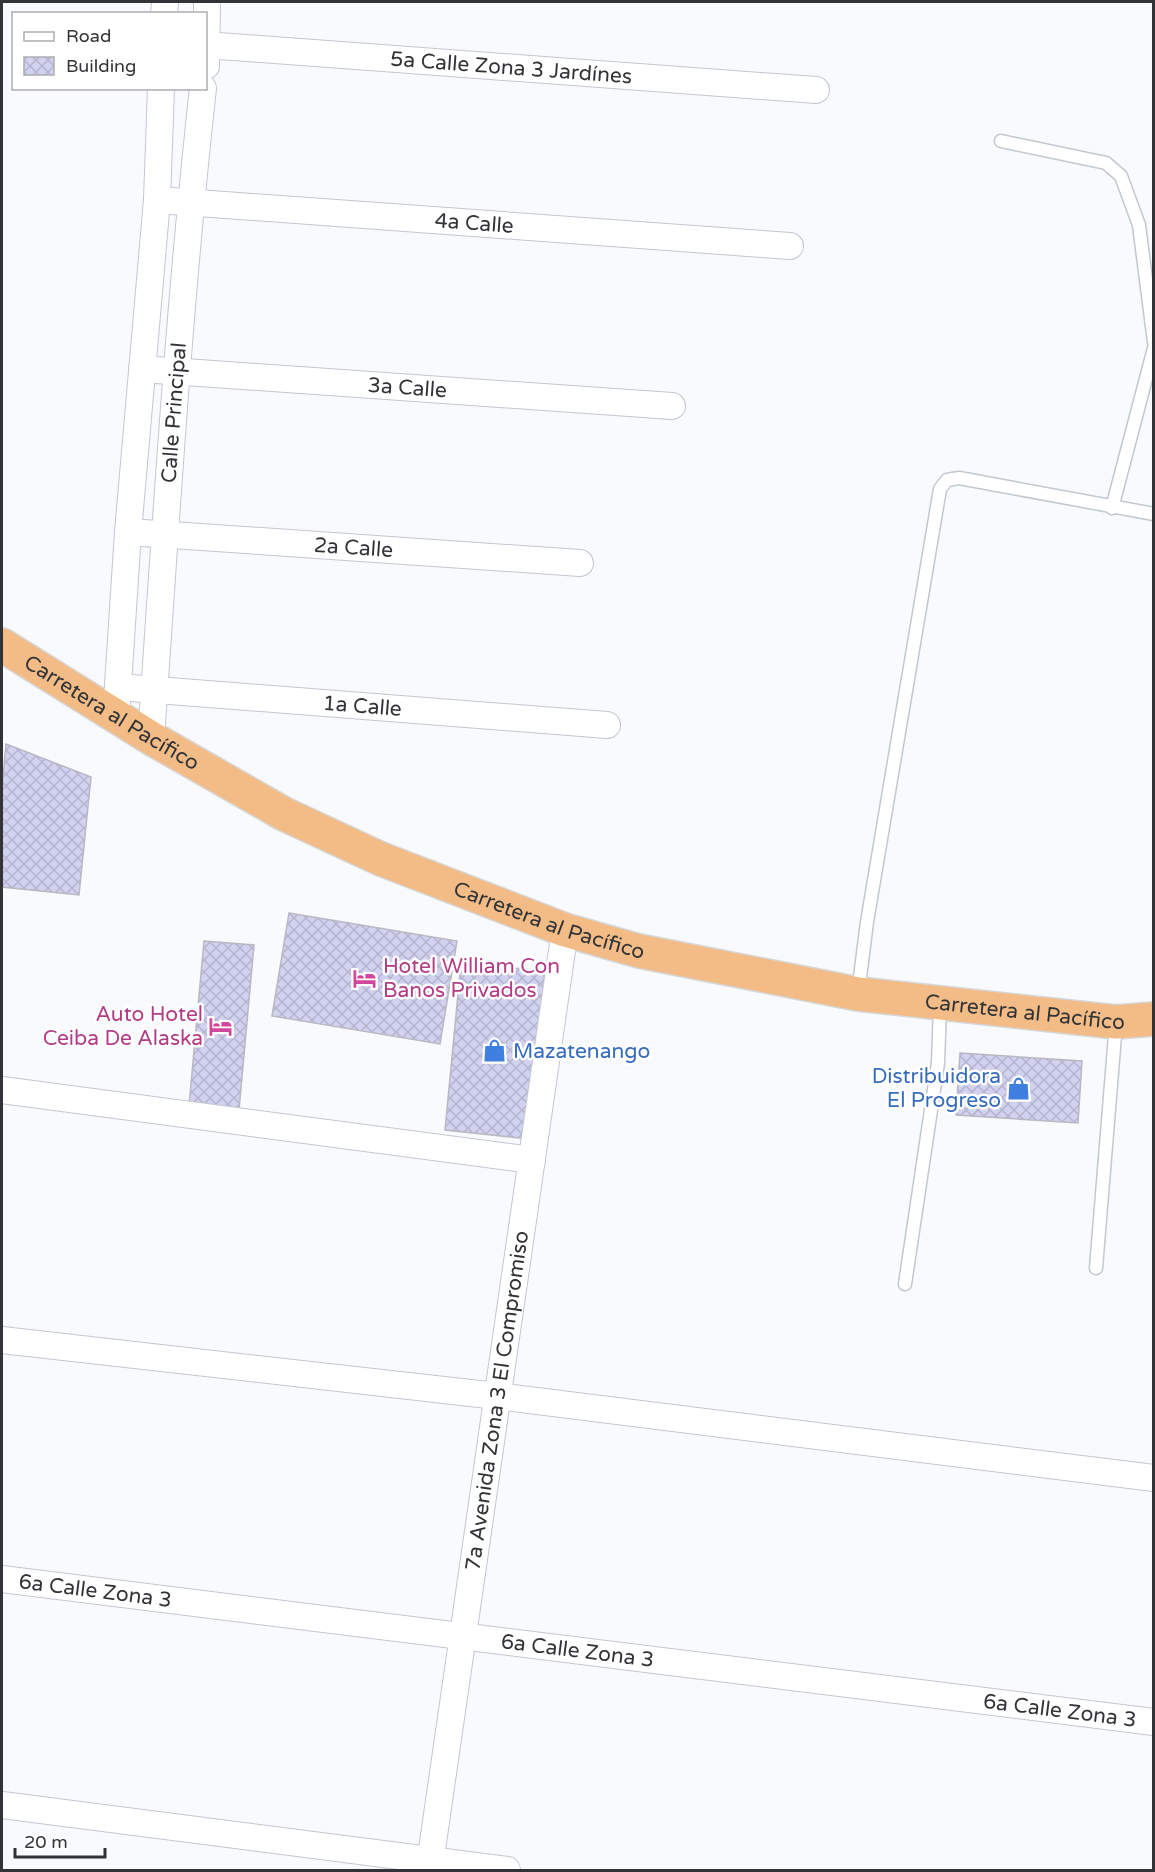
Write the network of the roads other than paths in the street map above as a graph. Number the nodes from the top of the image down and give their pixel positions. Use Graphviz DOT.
graph roads {
  1 [pos="207,52"];
  2 [pos="161,90"];
  3 [pos="203,90"];
  4 [pos="816,90"];
  5 [pos="1001,141"];
  6 [pos="158,200"];
  7 [pos="190,202"];
  8 [pos="790,246"];
  9 [pos="1154,342"];
  10 [pos="1154,348"];
  11 [pos="142,369"];
  12 [pos="178,372"];
  13 [pos="672,406"];
  14 [pos="1112,508"];
  15 [pos="1154,514"];
  16 [pos="128,532"];
  17 [pos="164,535"];
  18 [pos="580,563"];
  19 [pos="2,645"];
  20 [pos="155,689"];
  21 [pos="117,701"];
  22 [pos="607,725"];
  23 [pos="151,738"];
  24 [pos="565,930"];
  25 [pos="858,994"];
  26 [pos="940,1005"];
  27 [pos="1154,1019"];
  28 [pos="1116,1022"];
  29 [pos="2,1090"];
  30 [pos="532,1160"];
  31 [pos="1096,1268"];
  32 [pos="905,1284"];
  33 [pos="2,1340"];
  34 [pos="497,1396"];
  35 [pos="1154,1478"];
  36 [pos="2,1579"];
  37 [pos="463,1636"];
  38 [pos="1154,1722"];
  39 [pos="2,1805"];
  40 [pos="429,1866"];
  41 [pos="507,1870"];
  1 -- 4 [label="street, 5a Calle Zona 3 Jardínes"];
  2 -- 6 [label="street, Calle Principal"];
  3 -- 7 [label="street, Calle Principal"];
  5 -- 9 [label="lane"];
  6 -- 7 [label="street, 4a Calle"];
  6 -- 11 [label="street, Calle Principal"];
  7 -- 8 [label="street, 4a Calle"];
  7 -- 12 [label="street, Calle Principal"];
  10 -- 14 [label="lane"];
  11 -- 12 [label="street, 3a Calle"];
  11 -- 16 [label="street, Calle Principal"];
  12 -- 13 [label="street, 3a Calle"];
  12 -- 17 [label="street, Calle Principal"];
  14 -- 15 [label="lane"];
  14 -- 25 [label="lane"];
  16 -- 17 [label="street, 2a Calle"];
  16 -- 21 [label="street, Calle Principal"];
  17 -- 18 [label="street, 2a Calle"];
  17 -- 20 [label="street, Calle Principal"];
  19 -- 21 [label="highway, Carretera al Pacífico"];
  20 -- 21 [label="street, 1a Calle"];
  20 -- 22 [label="street, 1a Calle"];
  20 -- 23 [label="street, Calle Principal"];
  21 -- 23 [label="highway, Carretera al Pacífico"];
  23 -- 24 [label="highway, Carretera al Pacífico"];
  24 -- 25 [label="highway, Carretera al Pacífico"];
  24 -- 30 [label="street, 7a Avenida Zona 3 El Compromiso"];
  25 -- 26 [label="highway, Carretera al Pacífico"];
  26 -- 28 [label="highway, Carretera al Pacífico"];
  26 -- 32 [label="lane"];
  27 -- 28 [label="highway, Carretera al Pacífico"];
  28 -- 31 [label="lane"];
  29 -- 30 [label="street"];
  30 -- 34 [label="street, 7a Avenida Zona 3 El Compromiso"];
  33 -- 34 [label="street"];
  34 -- 35 [label="street"];
  34 -- 37 [label="street, 7a Avenida Zona 3 El Compromiso"];
  36 -- 37 [label="street, 6a Calle Zona 3"];
  37 -- 38 [label="street, 6a Calle Zona 3"];
  37 -- 40 [label="street, 7a Avenida Zona 3 El Compromiso"];
  39 -- 40 [label="street"];
  40 -- 41 [label="street"];
}
